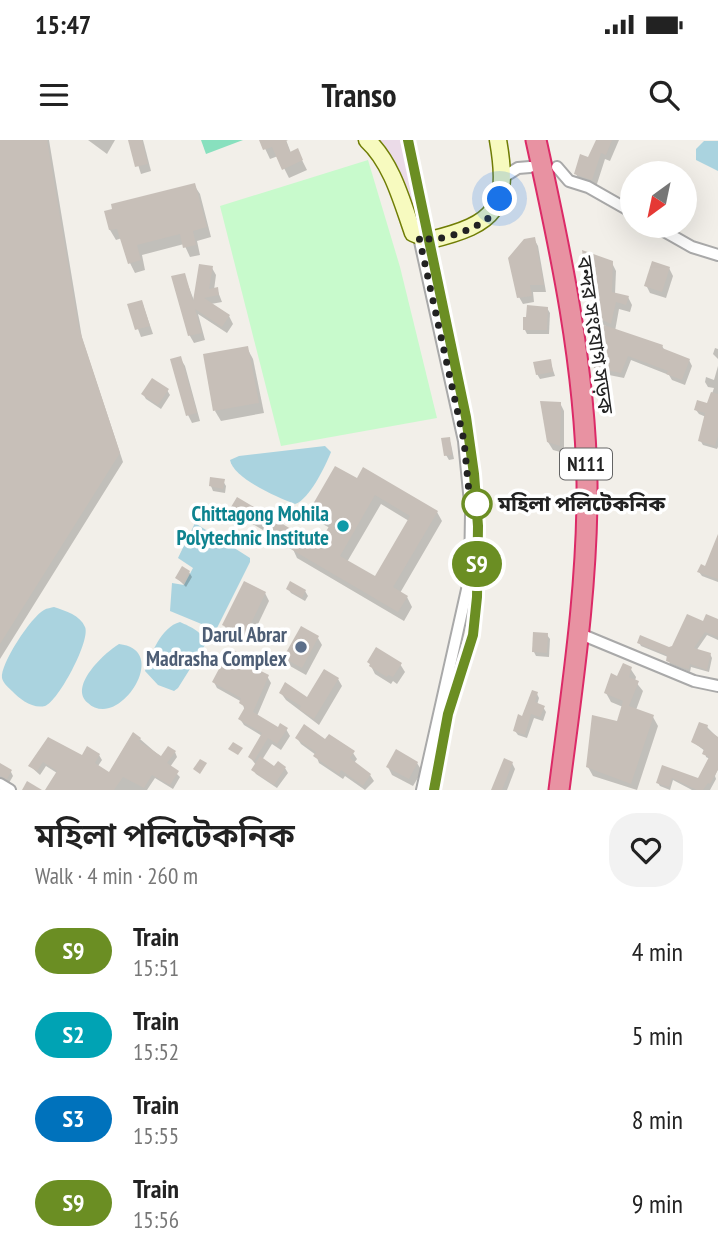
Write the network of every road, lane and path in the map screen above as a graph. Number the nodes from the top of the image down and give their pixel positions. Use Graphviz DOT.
graph roads {
  1 [pos="366,140"];
  2 [pos="498,140"];
  3 [pos="536,140"];
  4 [pos="530,167"];
  5 [pos="557,167"];
  6 [pos="502,178"];
  7 [pos="620,205"];
  8 [pos="419,237"];
  9 [pos="676,238"];
  10 [pos="718,255"];
  11 [pos="578,633"];
  12 [pos="718,686"];
  13 [pos="0,784"];
  14 [pos="10,790"];
  15 [pos="422,790"];
  16 [pos="559,790"];
  1 -- 8 [label="street"];
  2 -- 6 [label="street"];
  3 -- 11 [label="highway, বন্দর সংযোগ সড়ক / N111"];
  4 -- 6 [label="street"];
  5 -- 7 [label="street"];
  6 -- 8 [label="street"];
  8 -- 15 [label="street"];
  9 -- 10 [label="street"];
  11 -- 12 [label="street"];
  11 -- 16 [label="highway, বন্দর সংযোগ সড়ক / N111"];
  13 -- 14 [label="street"];
}
